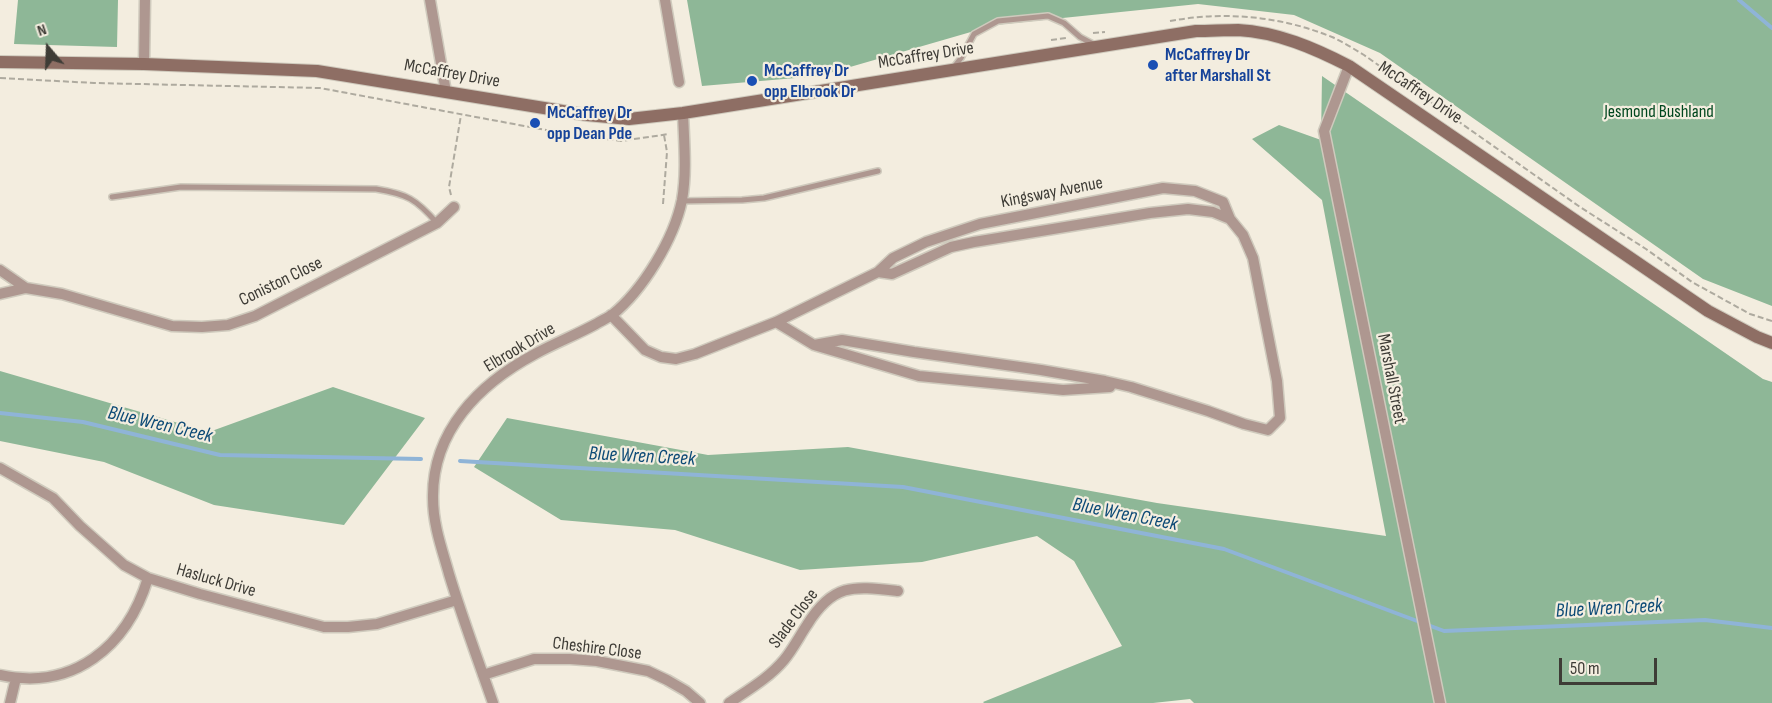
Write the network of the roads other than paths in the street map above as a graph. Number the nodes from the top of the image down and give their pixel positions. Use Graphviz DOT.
graph roads {
  1 [pos="145,0"];
  2 [pos="430,0"];
  3 [pos="665,0"];
  4 [pos="1098,47"];
  5 [pos="0,62"];
  6 [pos="144,64"];
  7 [pos="1349,66"];
  8 [pos="951,71"];
  9 [pos="679,82"];
  10 [pos="446,92"];
  11 [pos="683,113"];
  12 [pos="878,171"];
  13 [pos="112,197"];
  14 [pos="681,201"];
  15 [pos="454,207"];
  16 [pos="1230,219"];
  17 [pos="437,223"];
  18 [pos="0,270"];
  19 [pos="878,272"];
  20 [pos="26,288"];
  21 [pos="0,294"];
  22 [pos="611,315"];
  23 [pos="776,322"];
  24 [pos="1772,343"];
  25 [pos="814,345"];
  26 [pos="1131,387"];
  27 [pos="0,468"];
  28 [pos="148,578"];
  29 [pos="898,591"];
  30 [pos="457,600"];
  31 [pos="0,675"];
  32 [pos="483,675"];
  33 [pos="15,678"];
  34 [pos="10,703"];
  35 [pos="493,703"];
  36 [pos="700,703"];
  37 [pos="729,703"];
  38 [pos="1440,703"];
  1 -- 6 [label="street"];
  2 -- 10 [label="street"];
  3 -- 9 [label="street"];
  4 -- 7 [label="main road, McCaffrey Drive"];
  4 -- 8 [label="main road, McCaffrey Drive"];
  4 -- 8 [label="lane"];
  5 -- 6 [label="main road, McCaffrey Drive"];
  6 -- 10 [label="main road, McCaffrey Drive"];
  7 -- 24 [label="main road, McCaffrey Drive"];
  7 -- 38 [label="street, Marshall Street"];
  8 -- 11 [label="main road, McCaffrey Drive"];
  10 -- 11 [label="main road, McCaffrey Drive"];
  11 -- 14 [label="street, Elbrook Drive"];
  12 -- 14 [label="lane"];
  13 -- 17 [label="lane"];
  14 -- 22 [label="street, Elbrook Drive"];
  15 -- 17 [label="street, Coniston Close"];
  16 -- 19 [label="street, Kingsway Avenue"];
  16 -- 19 [label="street, Kingsway Avenue"];
  16 -- 26 [label="street, Kingsway Avenue"];
  17 -- 20 [label="street, Coniston Close"];
  18 -- 20 [label="street, Coniston Close"];
  19 -- 23 [label="street, Kingsway Avenue"];
  20 -- 21 [label="street, Coniston Close"];
  22 -- 23 [label="street, Kingsway Avenue"];
  22 -- 30 [label="street, Elbrook Drive"];
  23 -- 25 [label="street, Kingsway Avenue"];
  25 -- 26 [label="street, Kingsway Avenue"];
  25 -- 26 [label="street, Kingsway Avenue"];
  27 -- 28 [label="street, Hasluck Drive"];
  28 -- 30 [label="street, Hasluck Drive"];
  28 -- 33 [label="street"];
  29 -- 37 [label="street, Slade Close"];
  30 -- 32 [label="street, Elbrook Drive"];
  31 -- 33 [label="street"];
  32 -- 35 [label="street, Elbrook Drive"];
  32 -- 36 [label="street, Cheshire Close"];
  33 -- 34 [label="street"];
}
